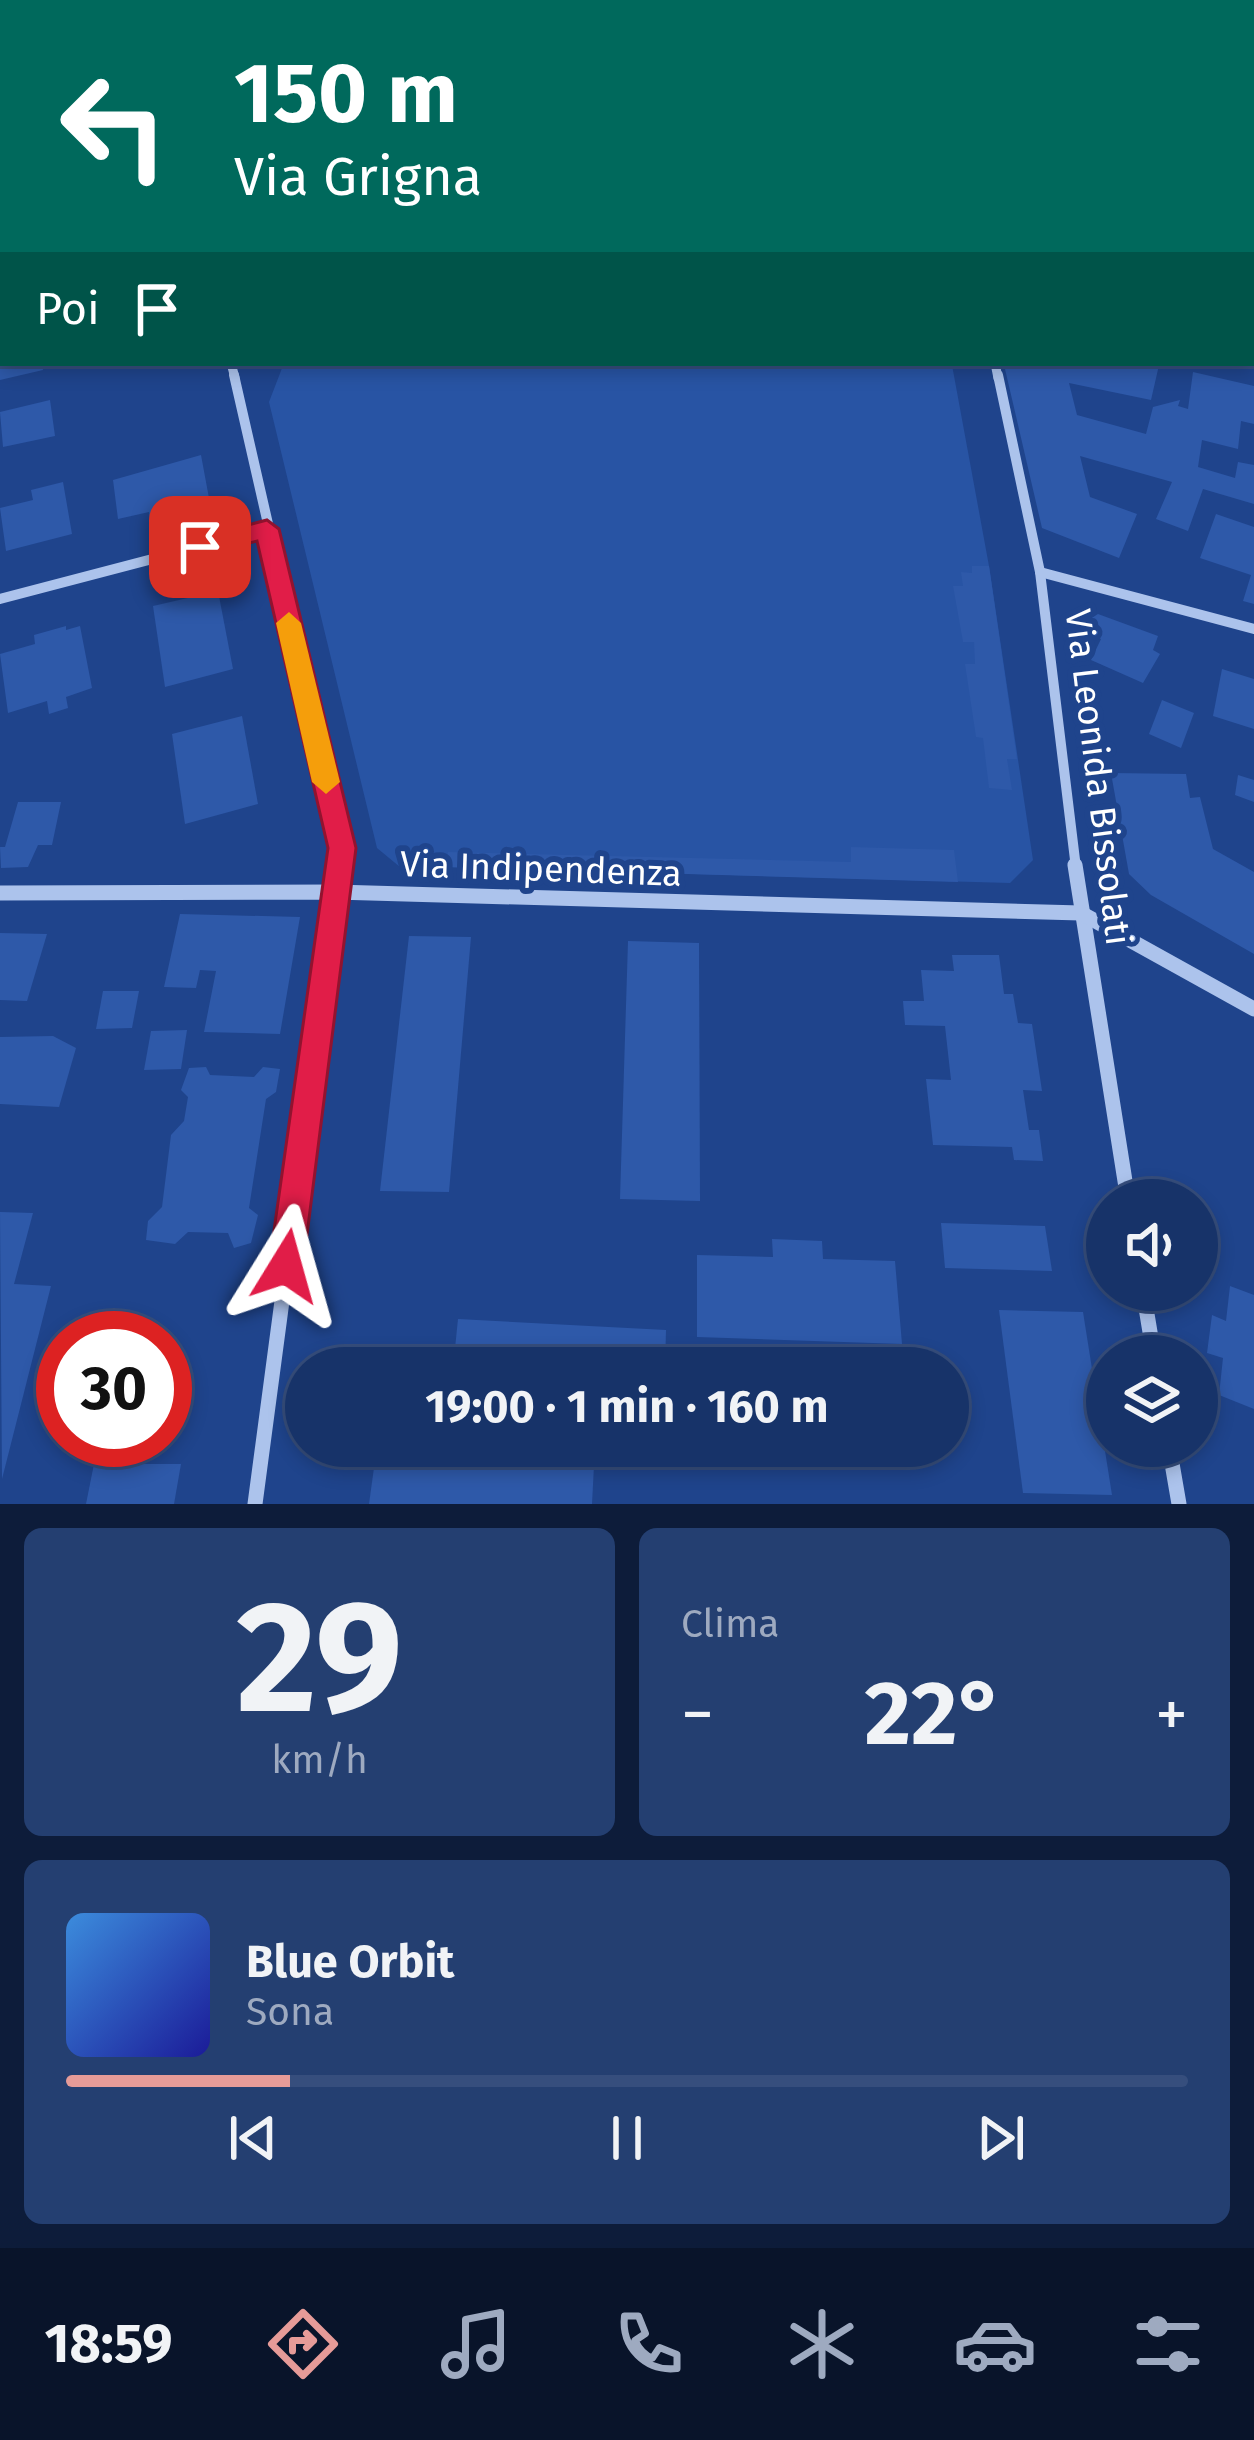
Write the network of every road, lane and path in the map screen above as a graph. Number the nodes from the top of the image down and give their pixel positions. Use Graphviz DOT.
graph roads {
  1 [pos="232,366"];
  2 [pos="996,366"];
  3 [pos="267,529"];
  4 [pos="1040,572"];
  5 [pos="0,599"];
  6 [pos="1254,629"];
  7 [pos="335,892"];
  8 [pos="0,893"];
  9 [pos="1081,913"];
  10 [pos="1254,1010"];
  11 [pos="1125,1179"];
  12 [pos="1173,1467"];
  13 [pos="254,1504"];
  14 [pos="1179,1504"];
  1 -- 3 [label="street"];
  2 -- 4 [label="street, Via Leonida Bissolati"];
  3 -- 5 [label="street"];
  3 -- 7 [label="street"];
  4 -- 6 [label="street"];
  4 -- 9 [label="street, Via Leonida Bissolati"];
  7 -- 8 [label="street, Via Indipendenza"];
  7 -- 9 [label="street, Via Indipendenza"];
  7 -- 13 [label="street"];
  9 -- 10 [label="street"];
  9 -- 11 [label="street, Via Leonida Bissolati"];
  12 -- 14 [label="street"];
}
